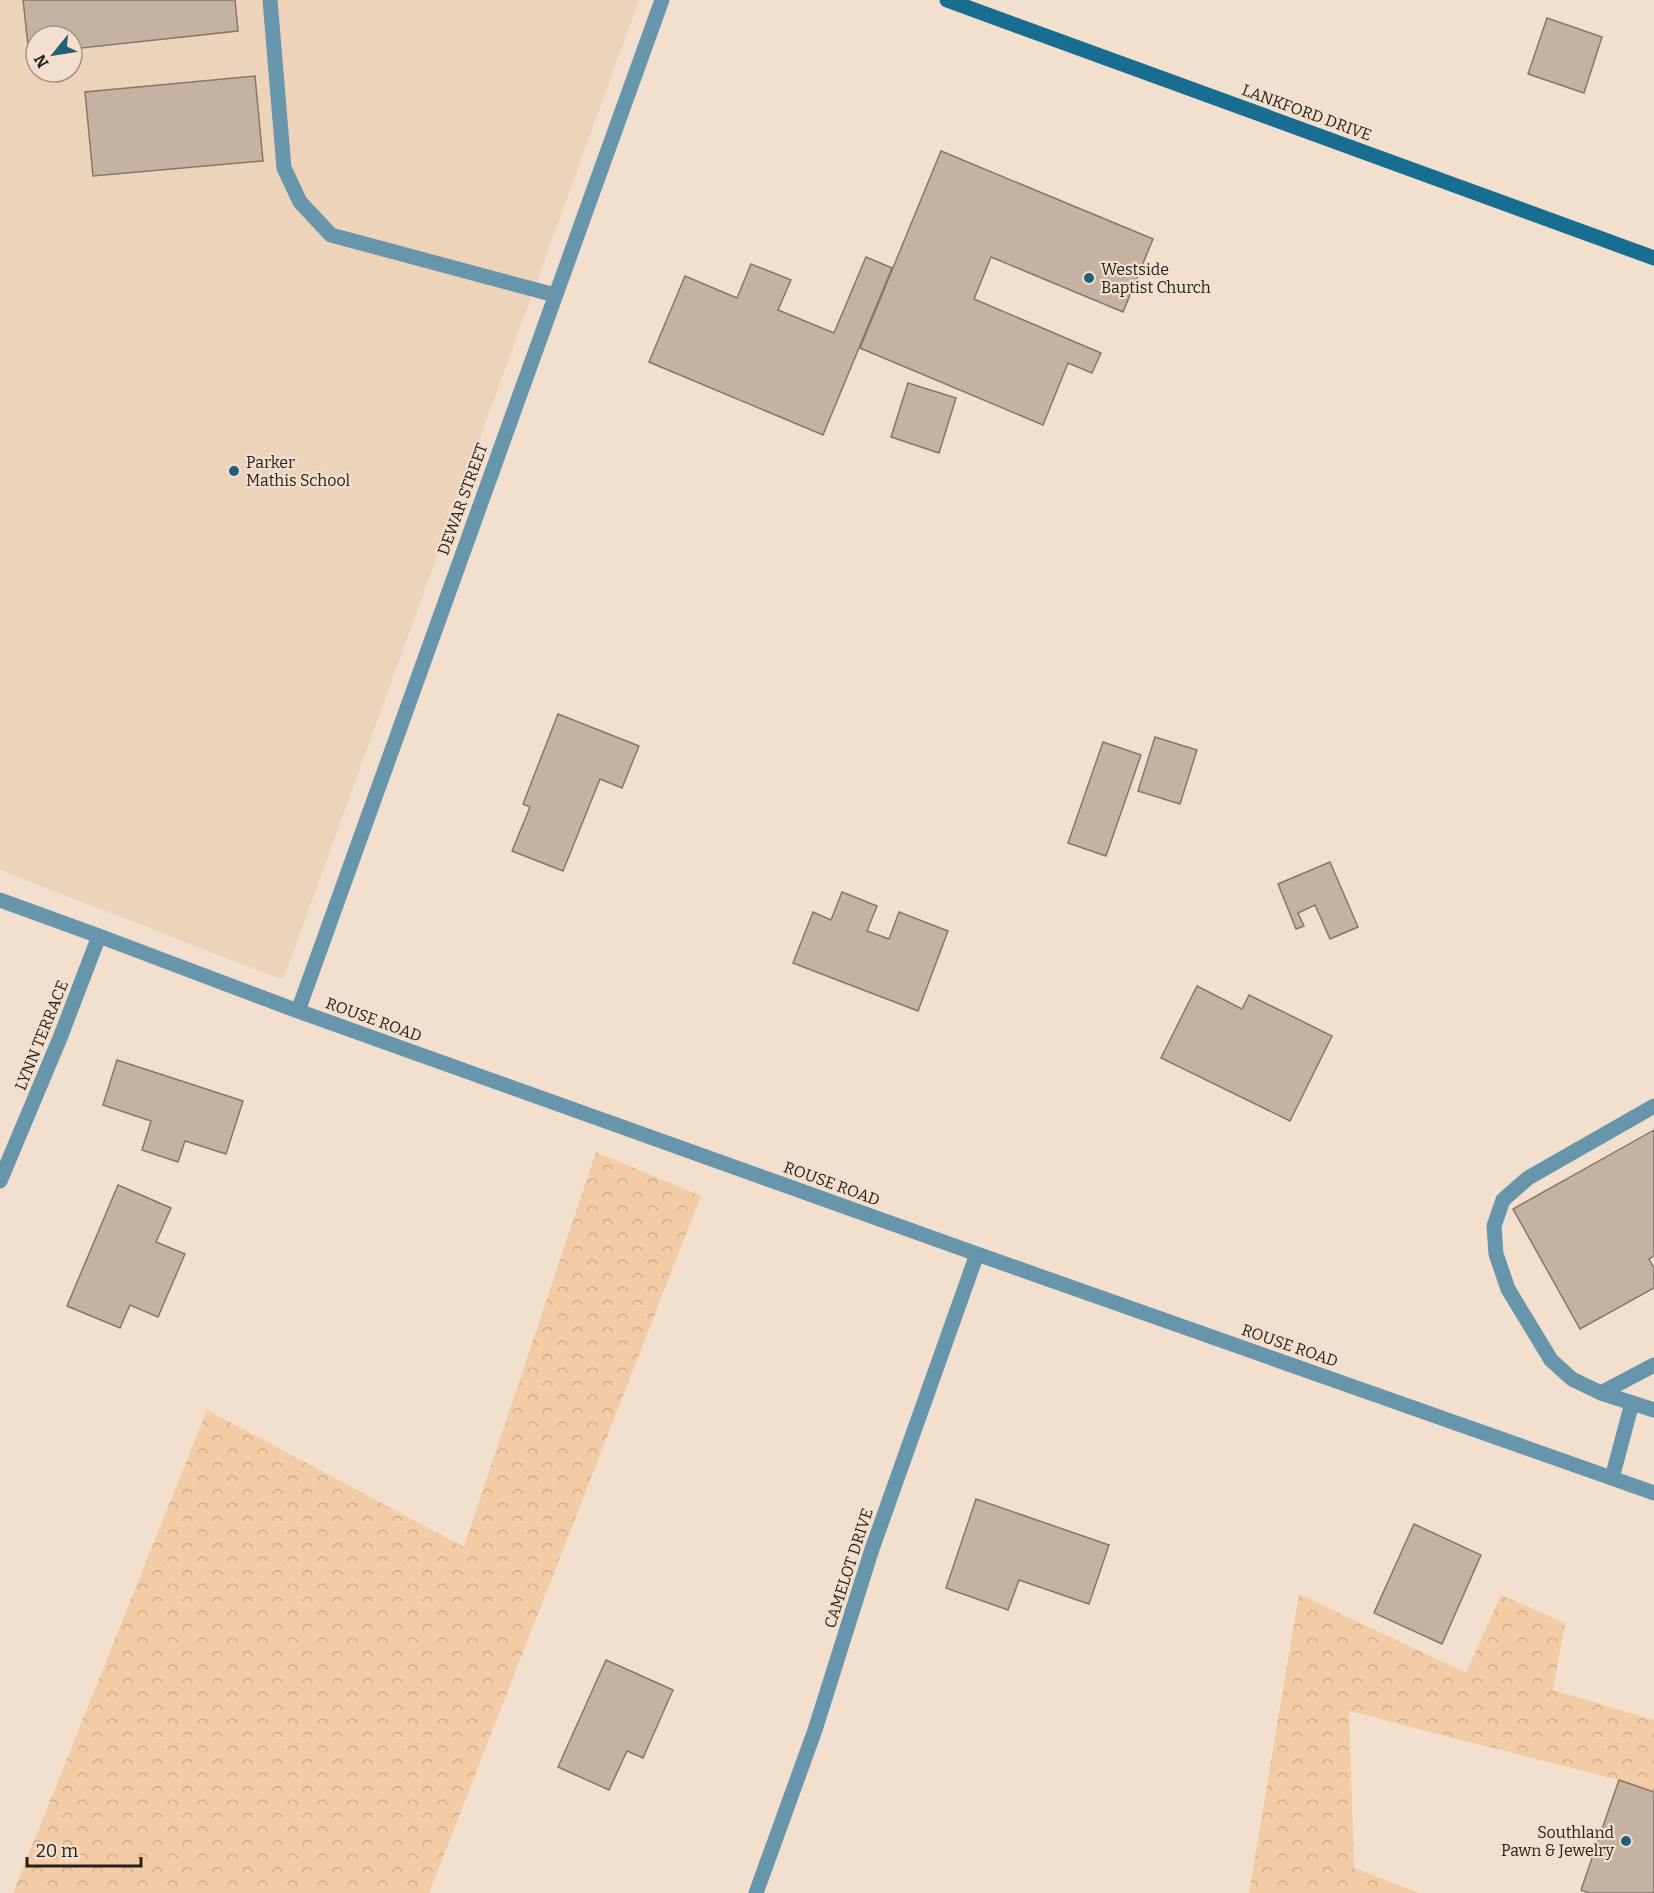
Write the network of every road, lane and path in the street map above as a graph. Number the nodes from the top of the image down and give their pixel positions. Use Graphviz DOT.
graph roads {
  1 [pos="270,0"];
  2 [pos="662,0"];
  3 [pos="947,0"];
  4 [pos="1654,258"];
  5 [pos="555,295"];
  6 [pos="0,900"];
  7 [pos="99,936"];
  8 [pos="298,1011"];
  9 [pos="1654,1106"];
  10 [pos="0,1181"];
  11 [pos="976,1254"];
  12 [pos="1654,1365"];
  13 [pos="1601,1393"];
  14 [pos="1632,1403"];
  15 [pos="1654,1410"];
  16 [pos="1612,1478"];
  17 [pos="1654,1493"];
  18 [pos="756,1893"];
  1 -- 5 [label="street"];
  2 -- 5 [label="street, DEWAR STREET"];
  3 -- 4 [label="main road, LANKFORD DRIVE"];
  5 -- 8 [label="street, DEWAR STREET"];
  6 -- 7 [label="street, ROUSE ROAD"];
  7 -- 8 [label="street, ROUSE ROAD"];
  7 -- 10 [label="street, LYNN TERRACE"];
  8 -- 11 [label="street, ROUSE ROAD"];
  9 -- 13 [label="street"];
  11 -- 16 [label="street, ROUSE ROAD"];
  11 -- 18 [label="street, CAMELOT DRIVE"];
  12 -- 13 [label="street"];
  13 -- 14 [label="street"];
  14 -- 15 [label="street"];
  14 -- 16 [label="street"];
  16 -- 17 [label="street, ROUSE ROAD"];
}
